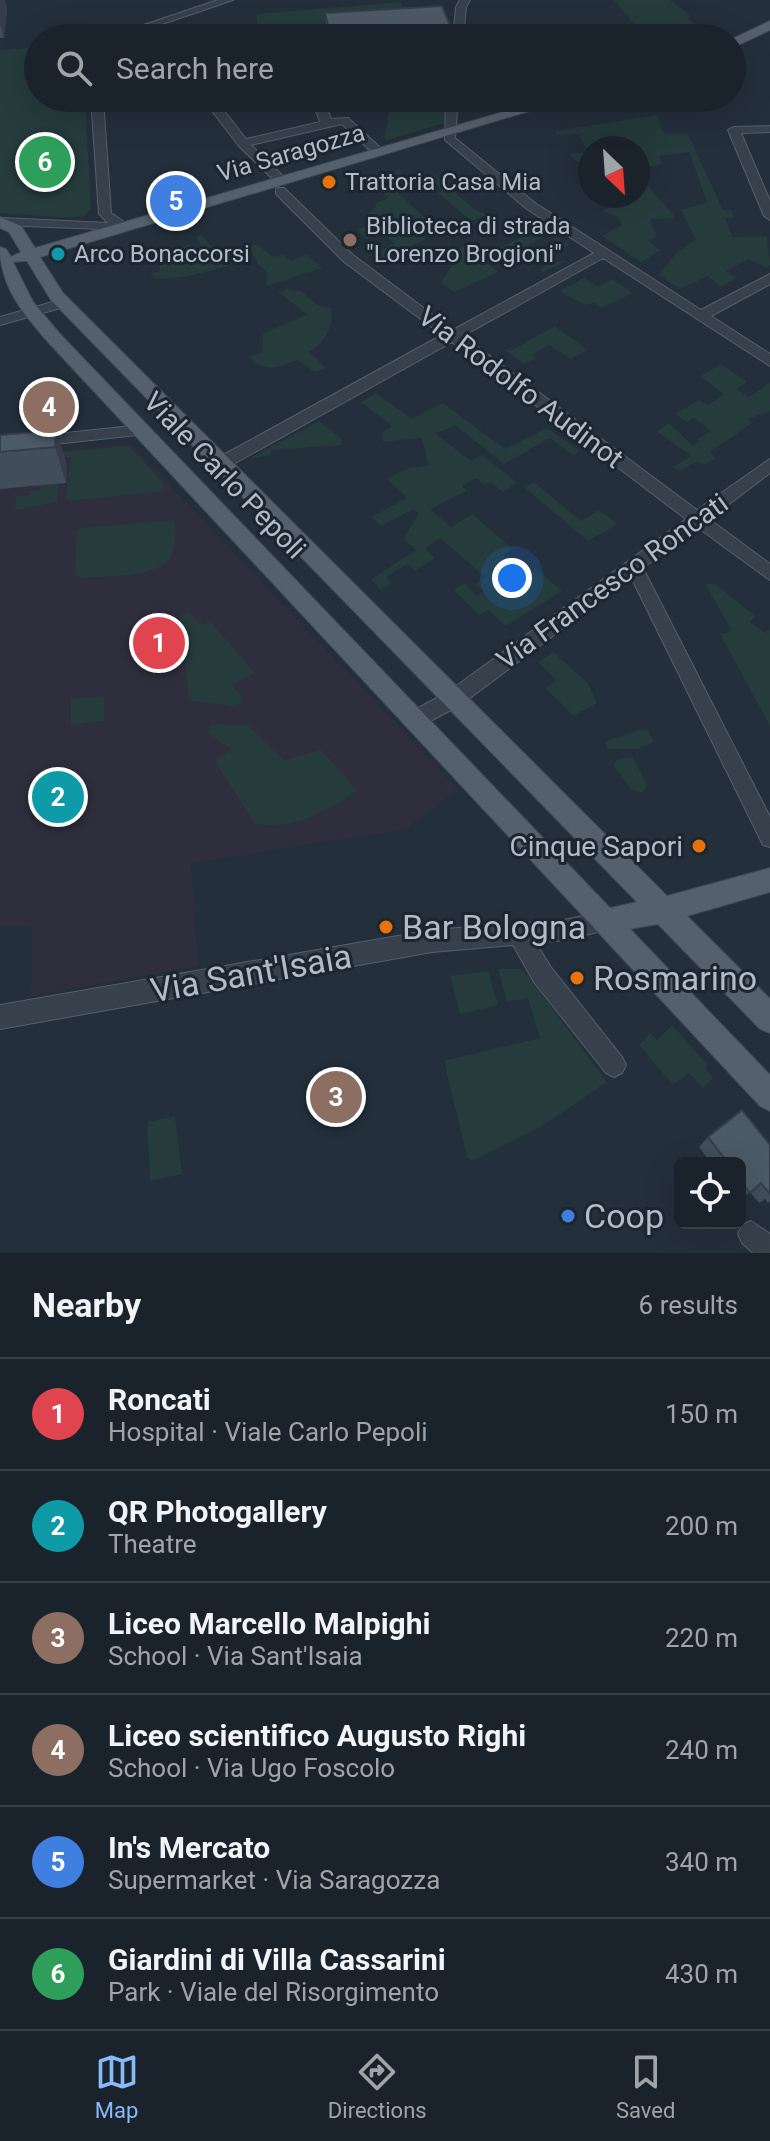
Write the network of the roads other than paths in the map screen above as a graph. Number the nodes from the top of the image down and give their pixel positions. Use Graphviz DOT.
graph roads {
  1 [pos="228,0"];
  2 [pos="465,0"];
  3 [pos="166,24"];
  4 [pos="459,24"];
  5 [pos="770,25"];
  6 [pos="746,37"];
  7 [pos="98,112"];
  8 [pos="219,112"];
  9 [pos="322,112"];
  10 [pos="451,112"];
  11 [pos="524,112"];
  12 [pos="362,115"];
  13 [pos="344,120"];
  14 [pos="327,124"];
  15 [pos="770,129"];
  16 [pos="450,137"];
  17 [pos="243,143"];
  18 [pos="380,153"];
  19 [pos="278,186"];
  20 [pos="105,214"];
  21 [pos="770,216"];
  22 [pos="1,222"];
  23 [pos="80,225"];
  24 [pos="122,227"];
  25 [pos="603,253"];
  26 [pos="30,254"];
  27 [pos="2,259"];
  28 [pos="770,278"];
  29 [pos="63,303"];
  30 [pos="33,314"];
  31 [pos="701,316"];
  32 [pos="0,321"];
  33 [pos="450,336"];
  34 [pos="770,361"];
  35 [pos="174,415"];
  36 [pos="141,430"];
  37 [pos="0,445"];
  38 [pos="222,463"];
  39 [pos="770,465"];
  40 [pos="189,480"];
  41 [pos="697,518"];
  42 [pos="633,565"];
  43 [pos="770,573"];
  44 [pos="455,698"];
  45 [pos="416,719"];
  46 [pos="770,838"];
  47 [pos="770,880"];
  48 [pos="663,910"];
  49 [pos="607,921"];
  50 [pos="511,936"];
  51 [pos="0,1017"];
  52 [pos="770,1019"];
  53 [pos="614,1065"];
  54 [pos="770,1096"];
  1 -- 3 [label="street"];
  2 -- 4 [label="street"];
  5 -- 6 [label="main road"];
  7 -- 20 [label="street"];
  8 -- 17 [label="street, Via Rodolfo Audinot"];
  9 -- 14 [label="street"];
  10 -- 16 [label="street"];
  11 -- 16 [label="main road, Via Saragozza"];
  12 -- 13 [label="street"];
  13 -- 14 [label="street"];
  13 -- 18 [label="street"];
  14 -- 17 [label="street"];
  15 -- 21 [label="street"];
  16 -- 18 [label="main road, Via Saragozza"];
  16 -- 25 [label="street"];
  17 -- 19 [label="street, Via Rodolfo Audinot"];
  18 -- 19 [label="main road, Via Saragozza"];
  19 -- 24 [label="main road, Via Saragozza"];
  19 -- 33 [label="street, Via Rodolfo Audinot"];
  20 -- 23 [label="street"];
  20 -- 24 [label="street"];
  22 -- 23 [label="street, Via Saragozza"];
  22 -- 26 [label="main road, Viale Carlo Pepoli"];
  23 -- 24 [label="street, Via Saragozza"];
  24 -- 26 [label="main road, Via Saragozza"];
  25 -- 31 [label="street"];
  25 -- 33 [label="street"];
  26 -- 27 [label="main road, Via Saragozza"];
  26 -- 29 [label="main road, Viale Carlo Pepoli"];
  27 -- 30 [label="main road, Viale Carlo Pepoli"];
  28 -- 31 [label="street"];
  29 -- 30 [label="street"];
  29 -- 35 [label="main road, Viale Carlo Pepoli"];
  30 -- 32 [label="street"];
  30 -- 36 [label="main road, Viale Carlo Pepoli"];
  31 -- 34 [label="street"];
  33 -- 38 [label="street"];
  33 -- 41 [label="street, Via Rodolfo Audinot"];
  35 -- 36 [label="main road"];
  35 -- 38 [label="main road, Viale Carlo Pepoli"];
  36 -- 37 [label="street"];
  36 -- 40 [label="main road, Viale Carlo Pepoli"];
  38 -- 40 [label="main road"];
  38 -- 44 [label="main road, Viale Carlo Pepoli"];
  39 -- 41 [label="street, Via Francesco Roncati"];
  40 -- 45 [label="main road, Viale Carlo Pepoli"];
  41 -- 42 [label="street, Via Francesco Roncati"];
  41 -- 43 [label="street, Via Rodolfo Audinot"];
  42 -- 44 [label="street, Via Francesco Roncati"];
  42 -- 46 [label="street"];
  44 -- 45 [label="street"];
  44 -- 48 [label="main road, Viale Carlo Pepoli"];
  45 -- 49 [label="main road, Viale Carlo Pepoli"];
  47 -- 48 [label="main road"];
  48 -- 49 [label="main road"];
  48 -- 52 [label="main road, Viale Carlo Pepoli"];
  49 -- 50 [label="street, Via Sant'Isaia"];
  49 -- 54 [label="main road, Viale Carlo Pepoli"];
  50 -- 51 [label="street, Via Sant'Isaia"];
  50 -- 53 [label="street"];
}
